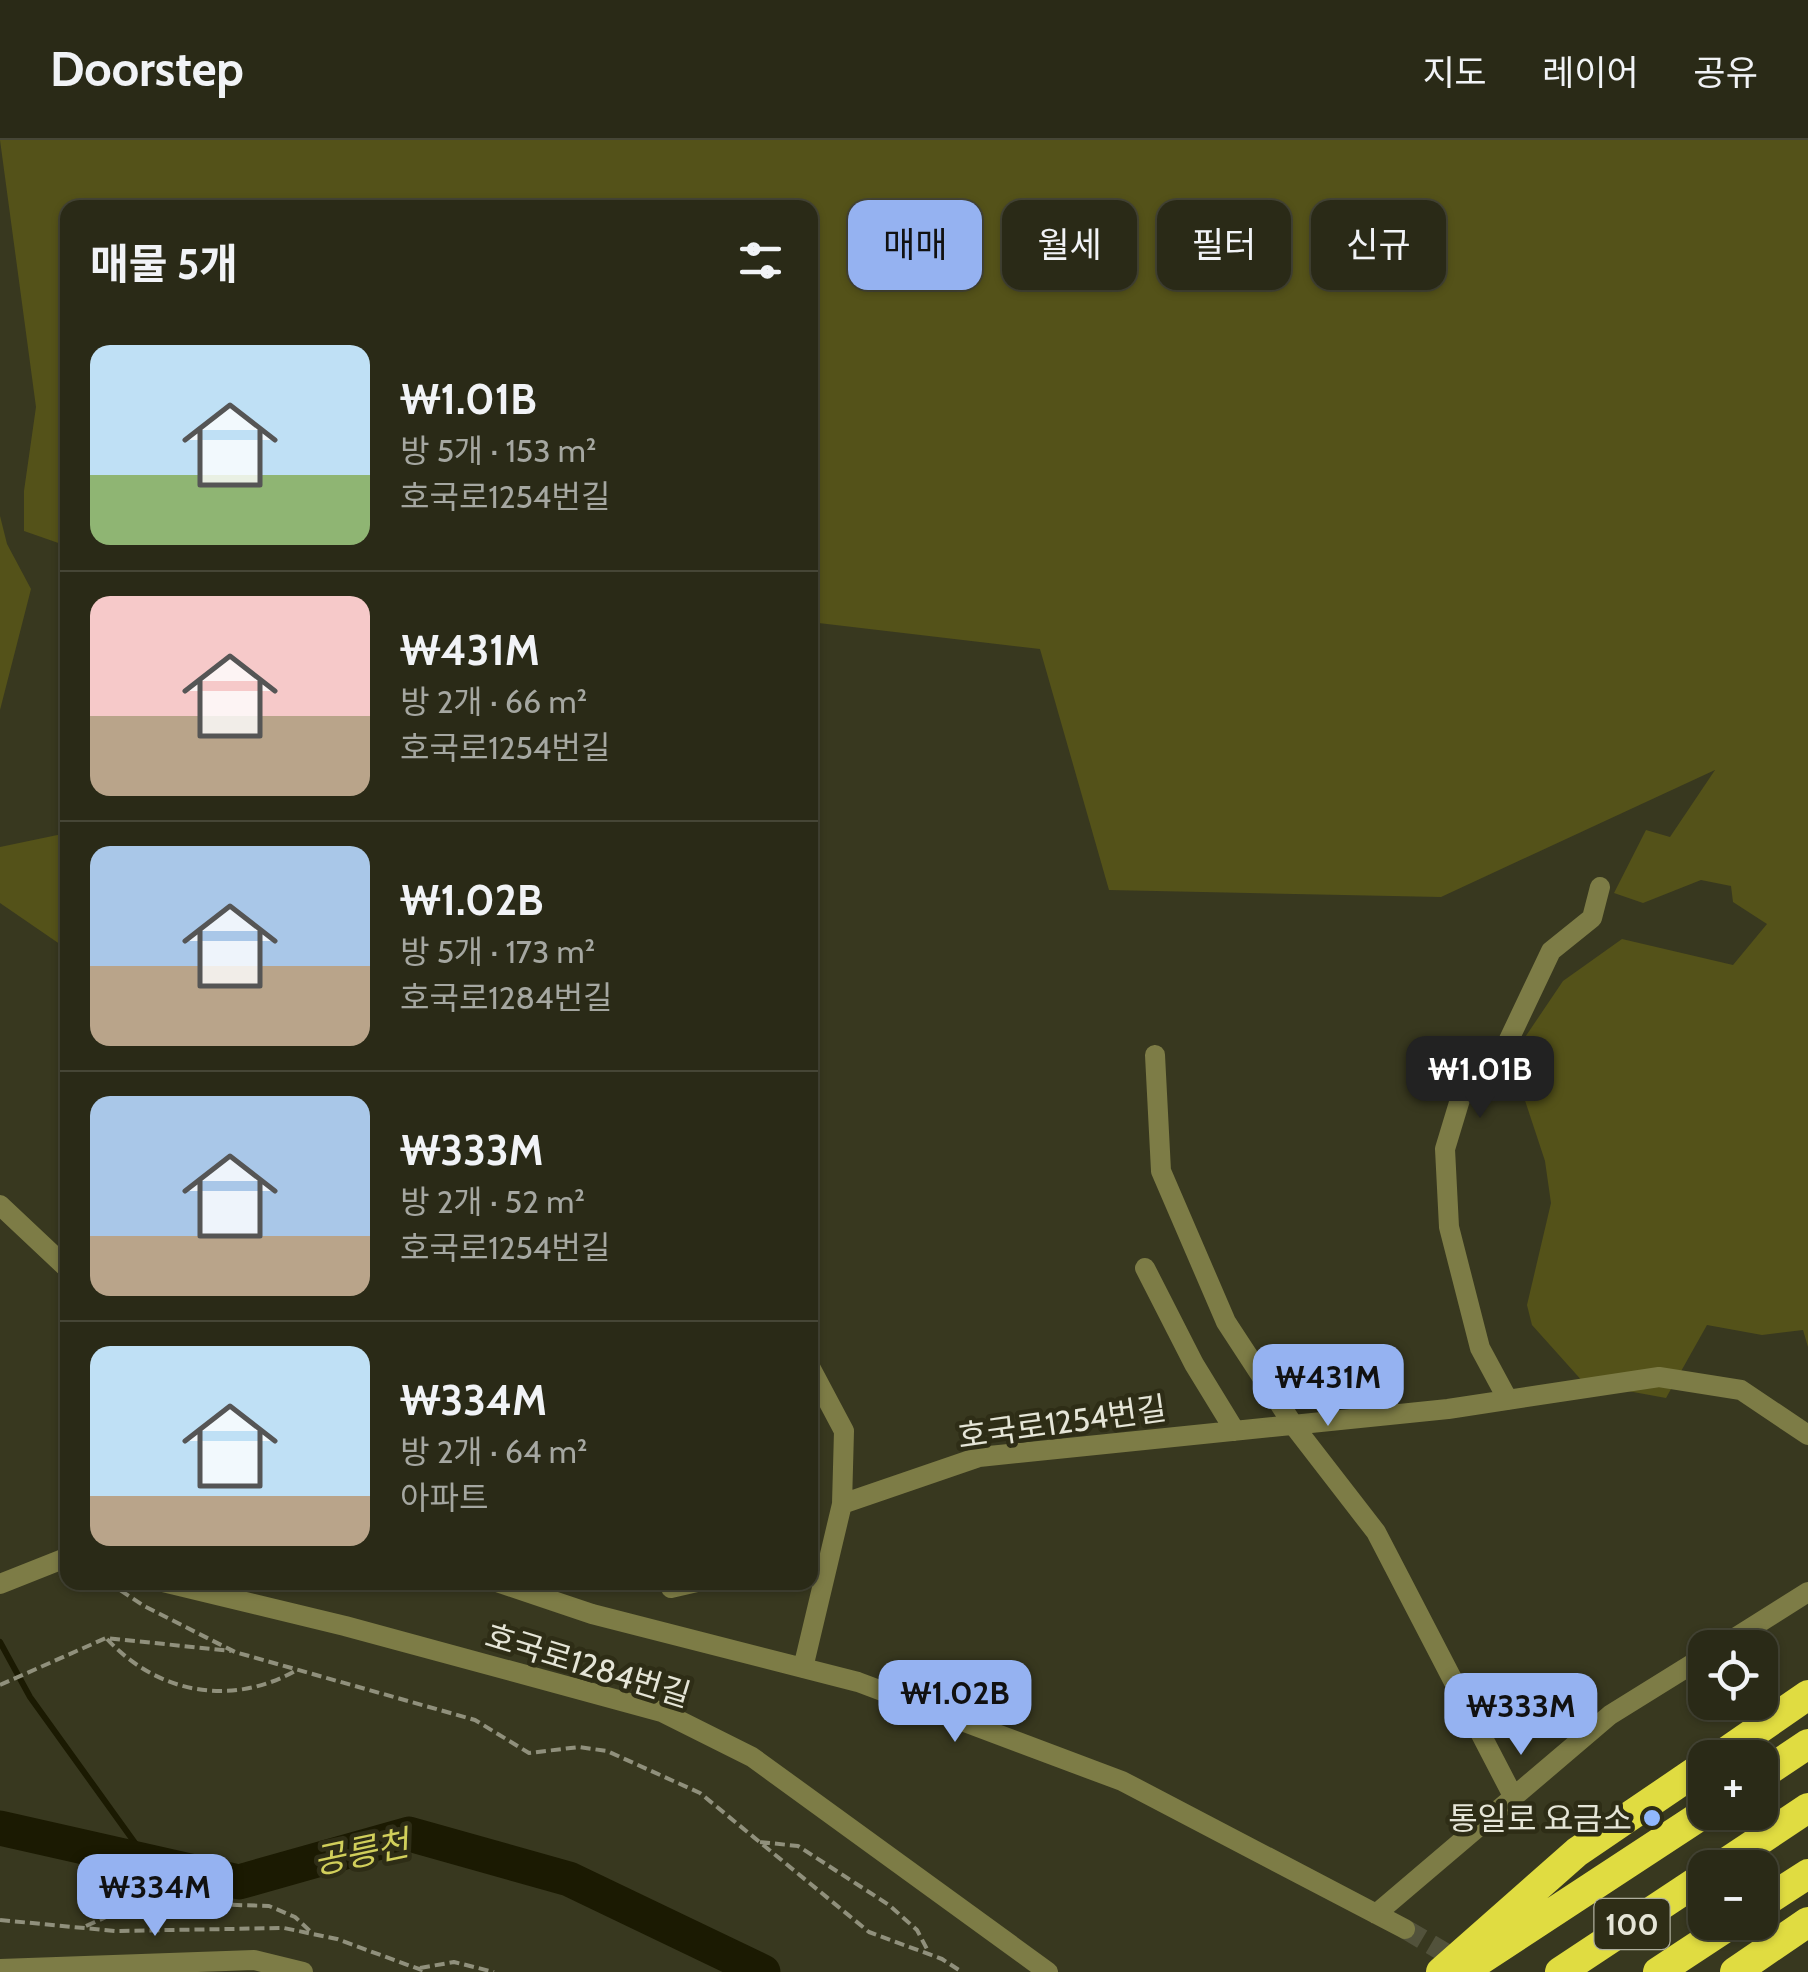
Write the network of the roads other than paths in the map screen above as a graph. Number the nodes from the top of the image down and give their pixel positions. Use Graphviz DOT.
graph roads {
  1 [pos="1600,887"];
  2 [pos="1154,1055"];
  3 [pos="0,1205"];
  4 [pos="60,1261"];
  5 [pos="1145,1268"];
  6 [pos="818,1382"];
  7 [pos="1508,1400"];
  8 [pos="1294,1426"];
  9 [pos="1235,1431"];
  10 [pos="1808,1435"];
  11 [pos="842,1504"];
  12 [pos="820,1557"];
  13 [pos="60,1561"];
  14 [pos="0,1584"];
  15 [pos="196,1590"];
  16 [pos="521,1590"];
  17 [pos="815,1590"];
  18 [pos="1808,1592"];
  19 [pos="1748,1630"];
  20 [pos="1688,1667"];
  21 [pos="803,1668"];
  22 [pos="1808,1695"];
  23 [pos="1742,1740"];
  24 [pos="1808,1744"];
  25 [pos="1778,1764"];
  26 [pos="1688,1777"];
  27 [pos="1514,1796"];
  28 [pos="1808,1808"];
  29 [pos="1688,1824"];
  30 [pos="1745,1850"];
  31 [pos="1808,1874"];
  32 [pos="1688,1887"];
  33 [pos="1778,1893"];
  34 [pos="1376,1914"];
  35 [pos="1808,1922"];
  36 [pos="1405,1929"];
  37 [pos="1707,1940"];
  38 [pos="0,1969"];
  39 [pos="303,1972"];
  40 [pos="1048,1972"];
  41 [pos="1441,1972"];
  42 [pos="1462,1972"];
  43 [pos="1560,1972"];
  44 [pos="1658,1972"];
  45 [pos="1735,1972"];
  1 -- 7 [label="street"];
  2 -- 8 [label="street"];
  3 -- 4 [label="street"];
  5 -- 9 [label="street, 호국로1254번길"];
  6 -- 11 [label="street"];
  7 -- 8 [label="street, 호국로1254번길"];
  7 -- 10 [label="street, 호국로1254번길"];
  8 -- 9 [label="street, 호국로1254번길"];
  8 -- 27 [label="street"];
  9 -- 11 [label="street, 호국로1254번길"];
  11 -- 12 [label="street"];
  13 -- 14 [label="street"];
  15 -- 40 [label="street, 호국로1284번길"];
  16 -- 21 [label="street, 호국로1284번길"];
  17 -- 21 [label="street"];
  18 -- 19 [label="street"];
  20 -- 27 [label="street"];
  21 -- 34 [label="street, 호국로1284번길"];
  22 -- 23 [label="highway"];
  24 -- 25 [label="highway"];
  26 -- 41 [label="highway"];
  27 -- 34 [label="street"];
  28 -- 30 [label="highway"];
  29 -- 42 [label="highway"];
  31 -- 33 [label="highway"];
  32 -- 43 [label="highway, 100"];
  34 -- 36 [label="street, 호국로1284번길"];
  35 -- 45 [label="highway"];
  37 -- 44 [label="highway, 100"];
  38 -- 39 [label="street"];
}
